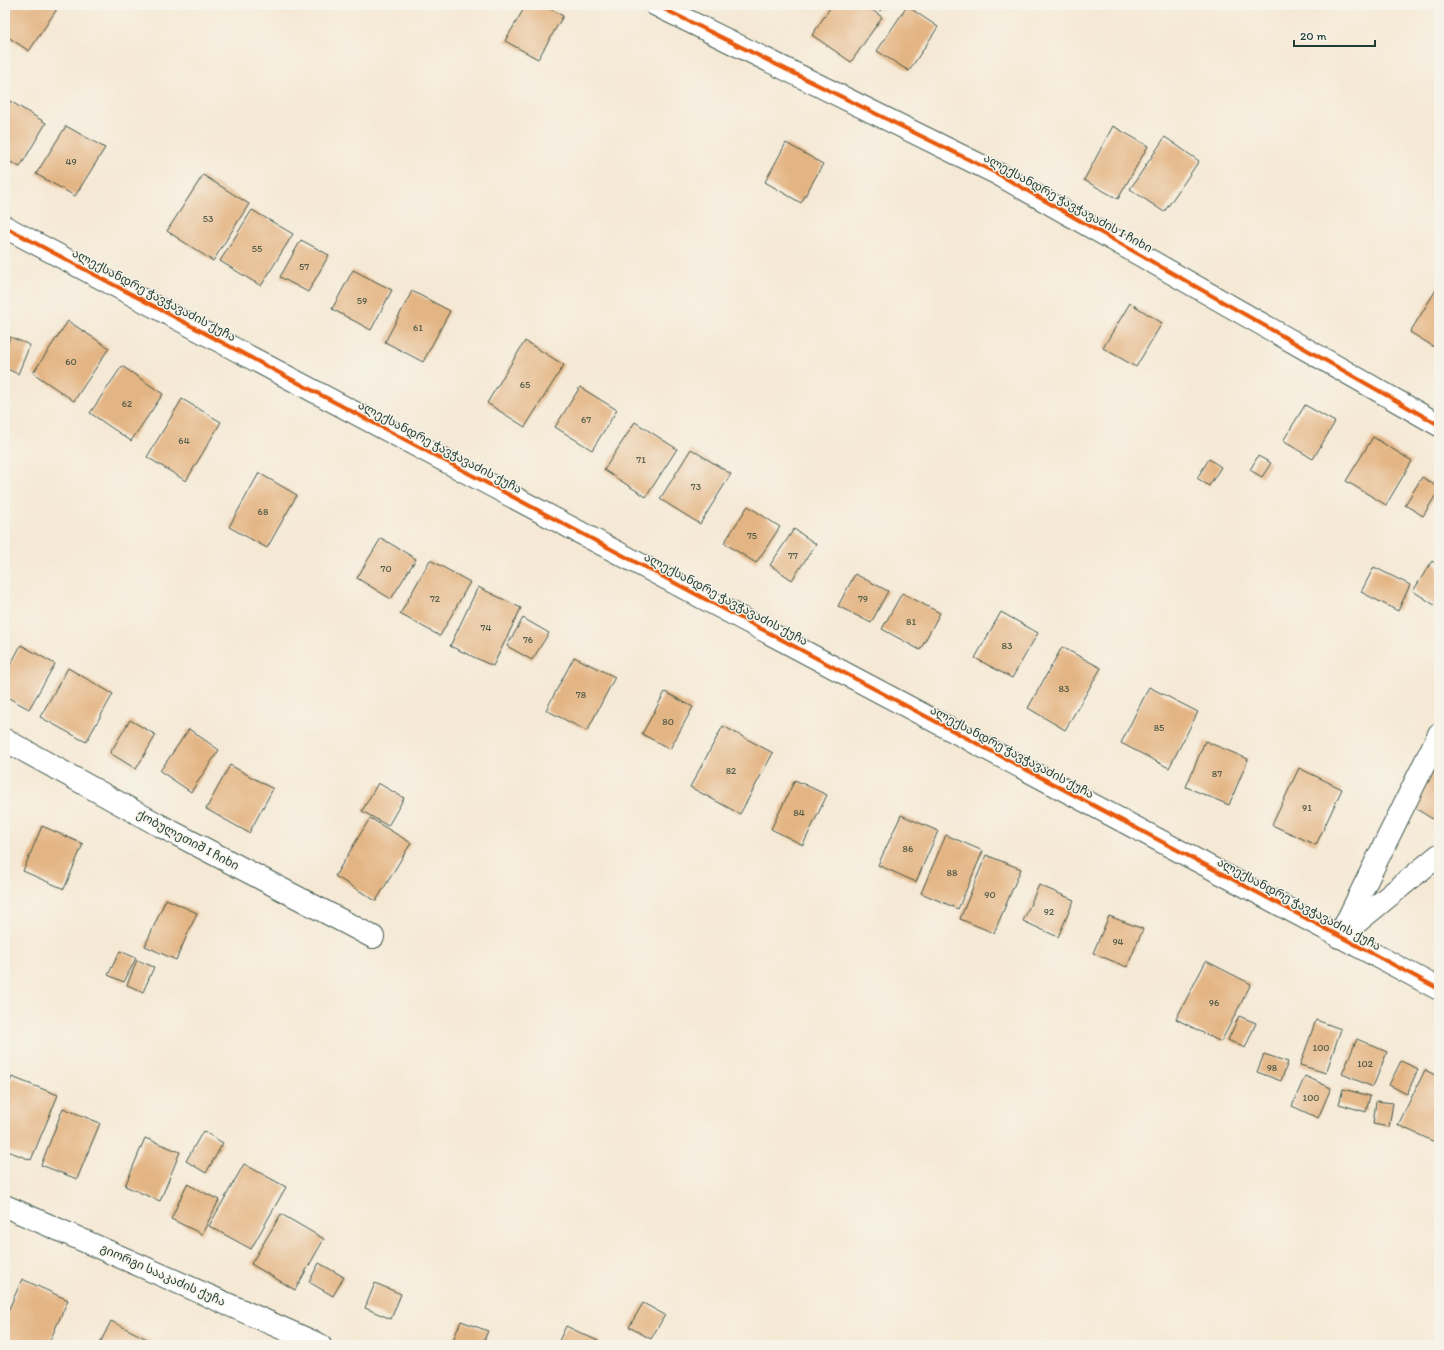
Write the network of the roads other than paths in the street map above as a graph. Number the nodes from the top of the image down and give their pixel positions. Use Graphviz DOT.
graph roads {
  1 [pos="656,5"];
  2 [pos="5,227"];
  3 [pos="1439,425"];
  4 [pos="1439,734"];
  5 [pos="5,740"];
  6 [pos="1439,856"];
  7 [pos="372,937"];
  8 [pos="1340,937"];
  9 [pos="1439,989"];
  10 [pos="5,1206"];
  11 [pos="320,1345"];
  1 -- 3 [label="street, ალექსანდრე ჭავჭავაძის I ჩიხი"];
  2 -- 8 [label="street, ალექსანდრე ჭავჭავაძის ქუჩა"];
  4 -- 8 [label="street"];
  5 -- 7 [label="street, ქობულეთიშ I ჩიხი"];
  6 -- 8 [label="street"];
  8 -- 9 [label="street, ალექსანდრე ჭავჭავაძის ქუჩა"];
  10 -- 11 [label="street, გიორგი სააკაძის ქუჩა"];
}
